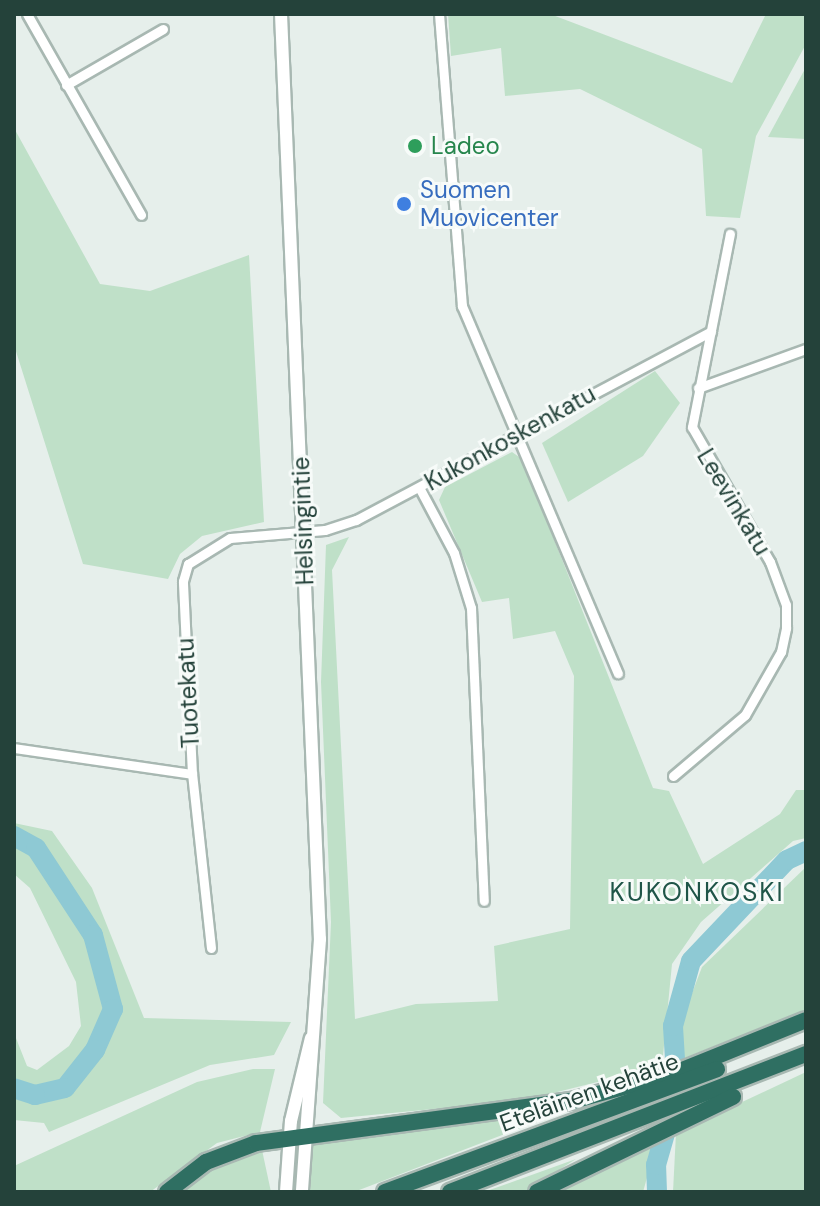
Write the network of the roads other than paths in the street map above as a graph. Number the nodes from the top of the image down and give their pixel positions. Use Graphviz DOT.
graph roads {
  1 [pos="27,14"];
  2 [pos="281,14"];
  3 [pos="439,14"];
  4 [pos="163,29"];
  5 [pos="66,85"];
  6 [pos="141,215"];
  7 [pos="730,234"];
  8 [pos="711,331"];
  9 [pos="806,349"];
  10 [pos="698,388"];
  11 [pos="521,433"];
  12 [pos="420,489"];
  13 [pos="305,532"];
  14 [pos="618,673"];
  15 [pos="14,748"];
  16 [pos="192,774"];
  17 [pos="673,776"];
  18 [pos="484,901"];
  19 [pos="211,948"];
  20 [pos="806,1020"];
  21 [pos="806,1029"];
  22 [pos="806,1054"];
  23 [pos="806,1060"];
  24 [pos="711,1066"];
  25 [pos="639,1092"];
  26 [pos="712,1102"];
  27 [pos="641,1132"];
  28 [pos="297,1138"];
  29 [pos="302,1190"];
  30 [pos="167,1192"];
  31 [pos="286,1192"];
  32 [pos="385,1192"];
  33 [pos="450,1192"];
  34 [pos="537,1192"];
  1 -- 5 [label="street"];
  2 -- 13 [label="main road, Helsingintie"];
  3 -- 11 [label="street"];
  4 -- 5 [label="street"];
  5 -- 6 [label="street"];
  7 -- 8 [label="street, Leevinkatu"];
  8 -- 10 [label="street, Leevinkatu"];
  8 -- 11 [label="street, Kukonkoskenkatu"];
  9 -- 10 [label="street"];
  10 -- 17 [label="street, Leevinkatu"];
  11 -- 12 [label="street, Kukonkoskenkatu"];
  11 -- 14 [label="street"];
  12 -- 13 [label="street, Kukonkoskenkatu"];
  12 -- 18 [label="street"];
  13 -- 16 [label="street, Tuotekatu"];
  13 -- 28 [label="main road, Helsingintie"];
  15 -- 16 [label="street"];
  16 -- 19 [label="street, Tuotekatu"];
  20 -- 24 [label="highway"];
  21 -- 24 [label="highway, Eteläinen kehätie"];
  22 -- 26 [label="highway, Eteläinen kehätie"];
  23 -- 26 [label="highway"];
  24 -- 25 [label="highway, Eteläinen kehätie"];
  25 -- 28 [label="highway"];
  25 -- 32 [label="highway, Eteläinen kehätie"];
  26 -- 27 [label="highway, Eteläinen kehätie"];
  27 -- 33 [label="highway, Eteläinen kehätie"];
  27 -- 34 [label="highway"];
  28 -- 29 [label="main road, Helsingintie"];
  28 -- 30 [label="highway"];
  28 -- 31 [label="main road, Helsingintie"];
}
